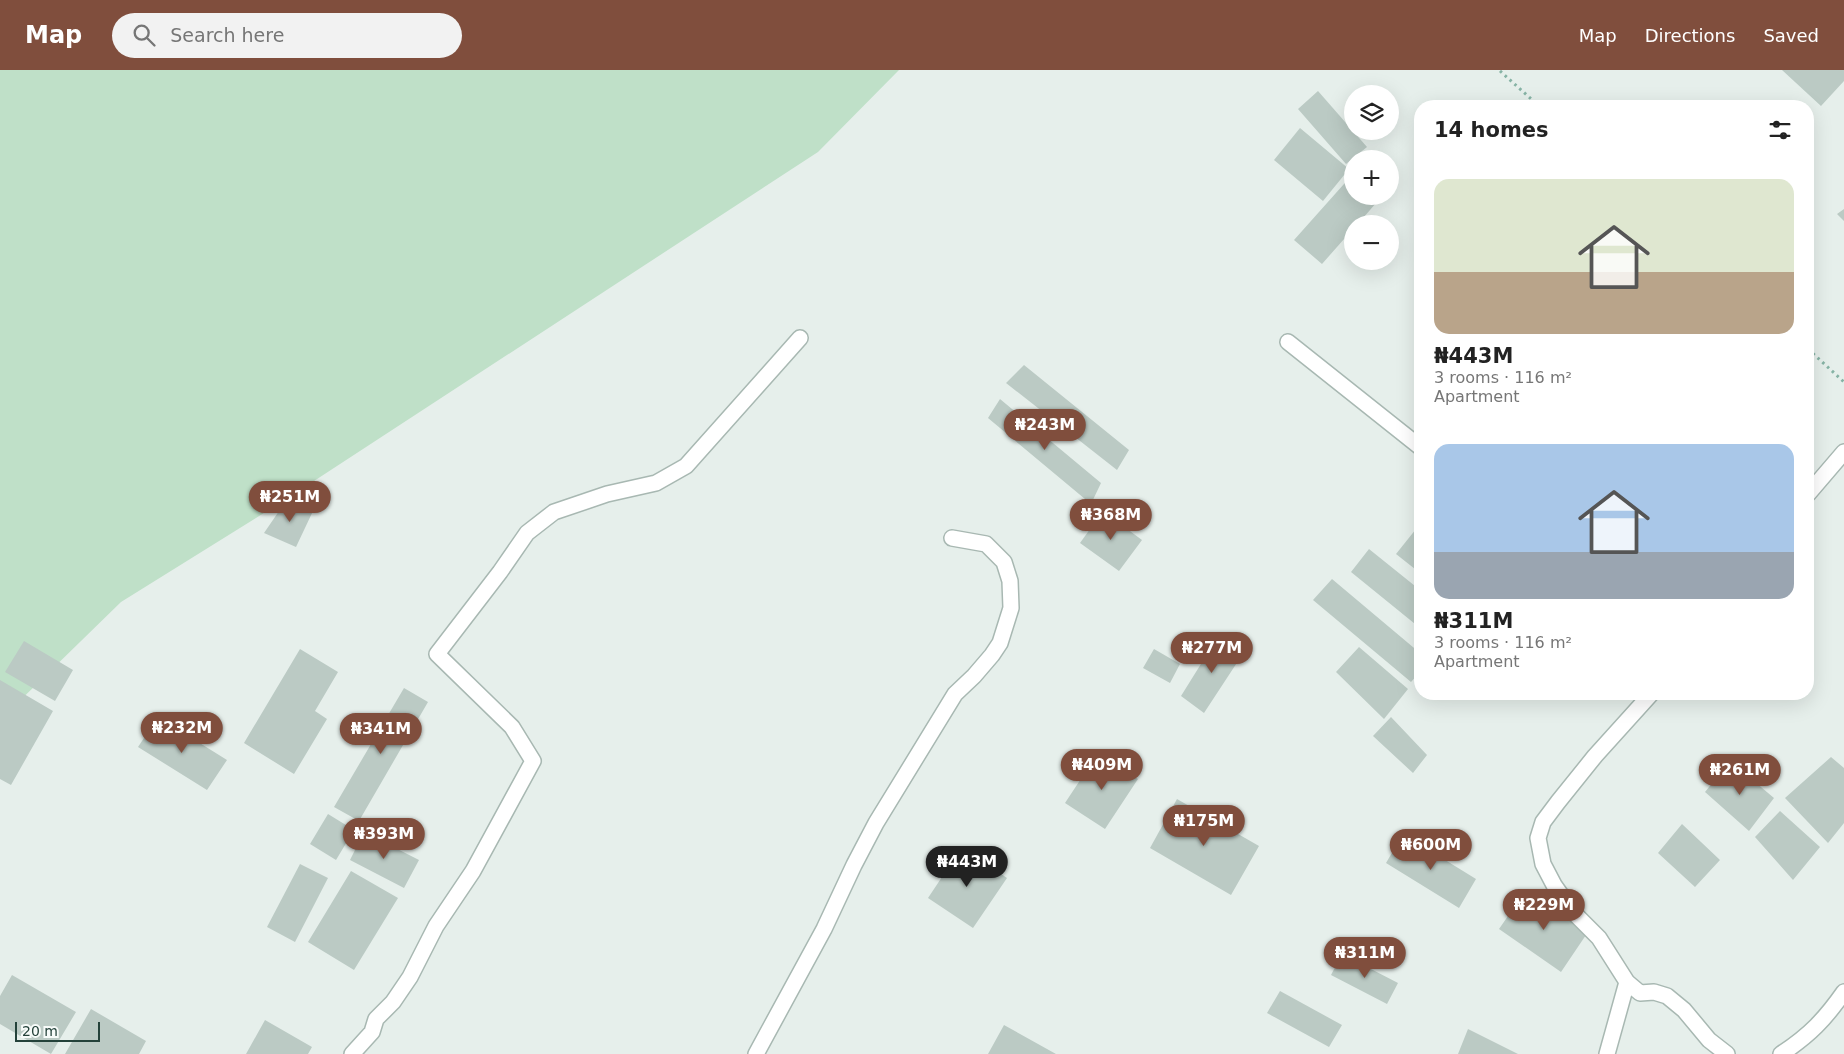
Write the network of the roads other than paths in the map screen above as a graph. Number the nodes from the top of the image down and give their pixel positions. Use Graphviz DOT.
graph roads {
  1 [pos="800,338"];
  2 [pos="1288,342"];
  3 [pos="1414,442"];
  4 [pos="1844,452"];
  5 [pos="1814,487"];
  6 [pos="952,538"];
  7 [pos="1645,700"];
  8 [pos="1627,982"];
  9 [pos="1844,992"];
  10 [pos="352,1054"];
  11 [pos="756,1054"];
  12 [pos="1607,1054"];
  13 [pos="1727,1054"];
  14 [pos="1781,1054"];
  1 -- 10 [label="street"];
  2 -- 3 [label="street"];
  4 -- 5 [label="street"];
  6 -- 11 [label="street"];
  7 -- 8 [label="street"];
  8 -- 12 [label="street"];
  8 -- 13 [label="street"];
  9 -- 14 [label="street"];
}
